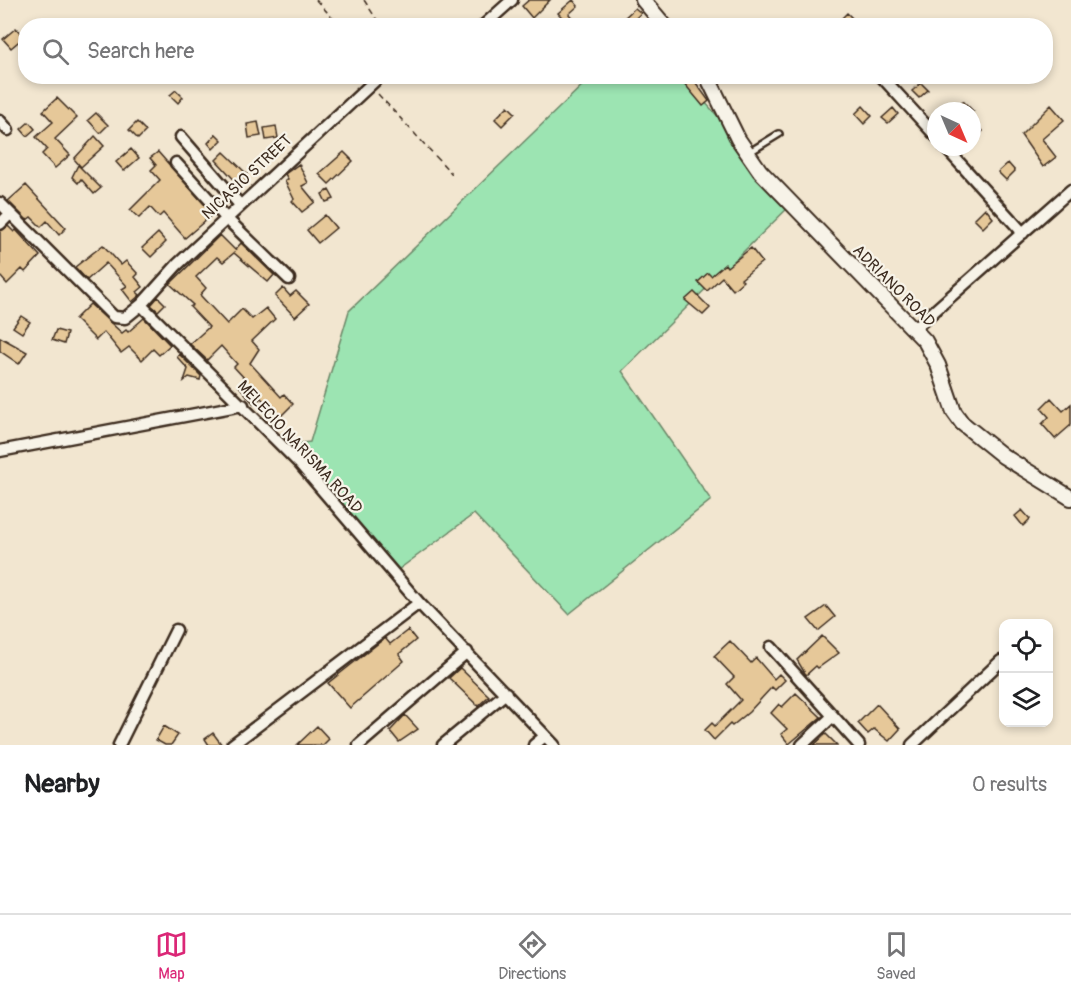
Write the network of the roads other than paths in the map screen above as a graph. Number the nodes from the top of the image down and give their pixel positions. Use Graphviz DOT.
graph roads {
  1 [pos="512,0"];
  2 [pos="643,0"];
  3 [pos="492,18"];
  4 [pos="658,18"];
  5 [pos="369,84"];
  6 [pos="711,84"];
  7 [pos="889,84"];
  8 [pos="0,121"];
  9 [pos="927,126"];
  10 [pos="8,130"];
  11 [pos="778,134"];
  12 [pos="181,137"];
  13 [pos="747,154"];
  14 [pos="953,156"];
  15 [pos="176,163"];
  16 [pos="1071,190"];
  17 [pos="0,203"];
  18 [pos="240,205"];
  19 [pos="10,214"];
  20 [pos="226,218"];
  21 [pos="0,224"];
  22 [pos="1023,233"];
  23 [pos="288,279"];
  24 [pos="141,305"];
  25 [pos="914,329"];
  26 [pos="243,405"];
  27 [pos="0,451"];
  28 [pos="1071,498"];
  29 [pos="419,603"];
  30 [pos="176,630"];
  31 [pos="771,647"];
  32 [pos="467,652"];
  33 [pos="999,663"];
  34 [pos="506,693"];
  35 [pos="833,716"];
  36 [pos="545,736"];
  37 [pos="119,745"];
  38 [pos="232,745"];
  39 [pos="359,745"];
  40 [pos="443,745"];
  41 [pos="534,745"];
  42 [pos="554,745"];
  43 [pos="802,745"];
  44 [pos="859,745"];
  45 [pos="912,745"];
  1 -- 3 [label="street"];
  2 -- 4 [label="street"];
  5 -- 18 [label="street, NICASIO STREET"];
  6 -- 13 [label="street, ADRIANO ROAD"];
  7 -- 9 [label="street"];
  8 -- 10 [label="street"];
  11 -- 13 [label="lane"];
  12 -- 18 [label="street"];
  13 -- 25 [label="street, ADRIANO ROAD"];
  14 -- 22 [label="street"];
  15 -- 20 [label="street"];
  16 -- 22 [label="street"];
  17 -- 19 [label="street"];
  18 -- 20 [label="street, NICASIO STREET"];
  19 -- 21 [label="street"];
  19 -- 24 [label="street"];
  20 -- 23 [label="street"];
  20 -- 24 [label="street, NICASIO STREET"];
  22 -- 25 [label="street"];
  24 -- 26 [label="street, MELECIO NARISMA ROAD"];
  25 -- 28 [label="street, ADRIANO ROAD"];
  26 -- 27 [label="street"];
  26 -- 29 [label="street, MELECIO NARISMA ROAD"];
  29 -- 32 [label="street, MELECIO NARISMA ROAD"];
  29 -- 38 [label="street"];
  30 -- 37 [label="street"];
  31 -- 35 [label="street"];
  32 -- 34 [label="street, MELECIO NARISMA ROAD"];
  32 -- 39 [label="street"];
  33 -- 45 [label="street"];
  34 -- 36 [label="street, MELECIO NARISMA ROAD"];
  34 -- 40 [label="street"];
  35 -- 43 [label="street"];
  35 -- 44 [label="street"];
  36 -- 41 [label="street"];
  36 -- 42 [label="street, MELECIO NARISMA ROAD"];
}
